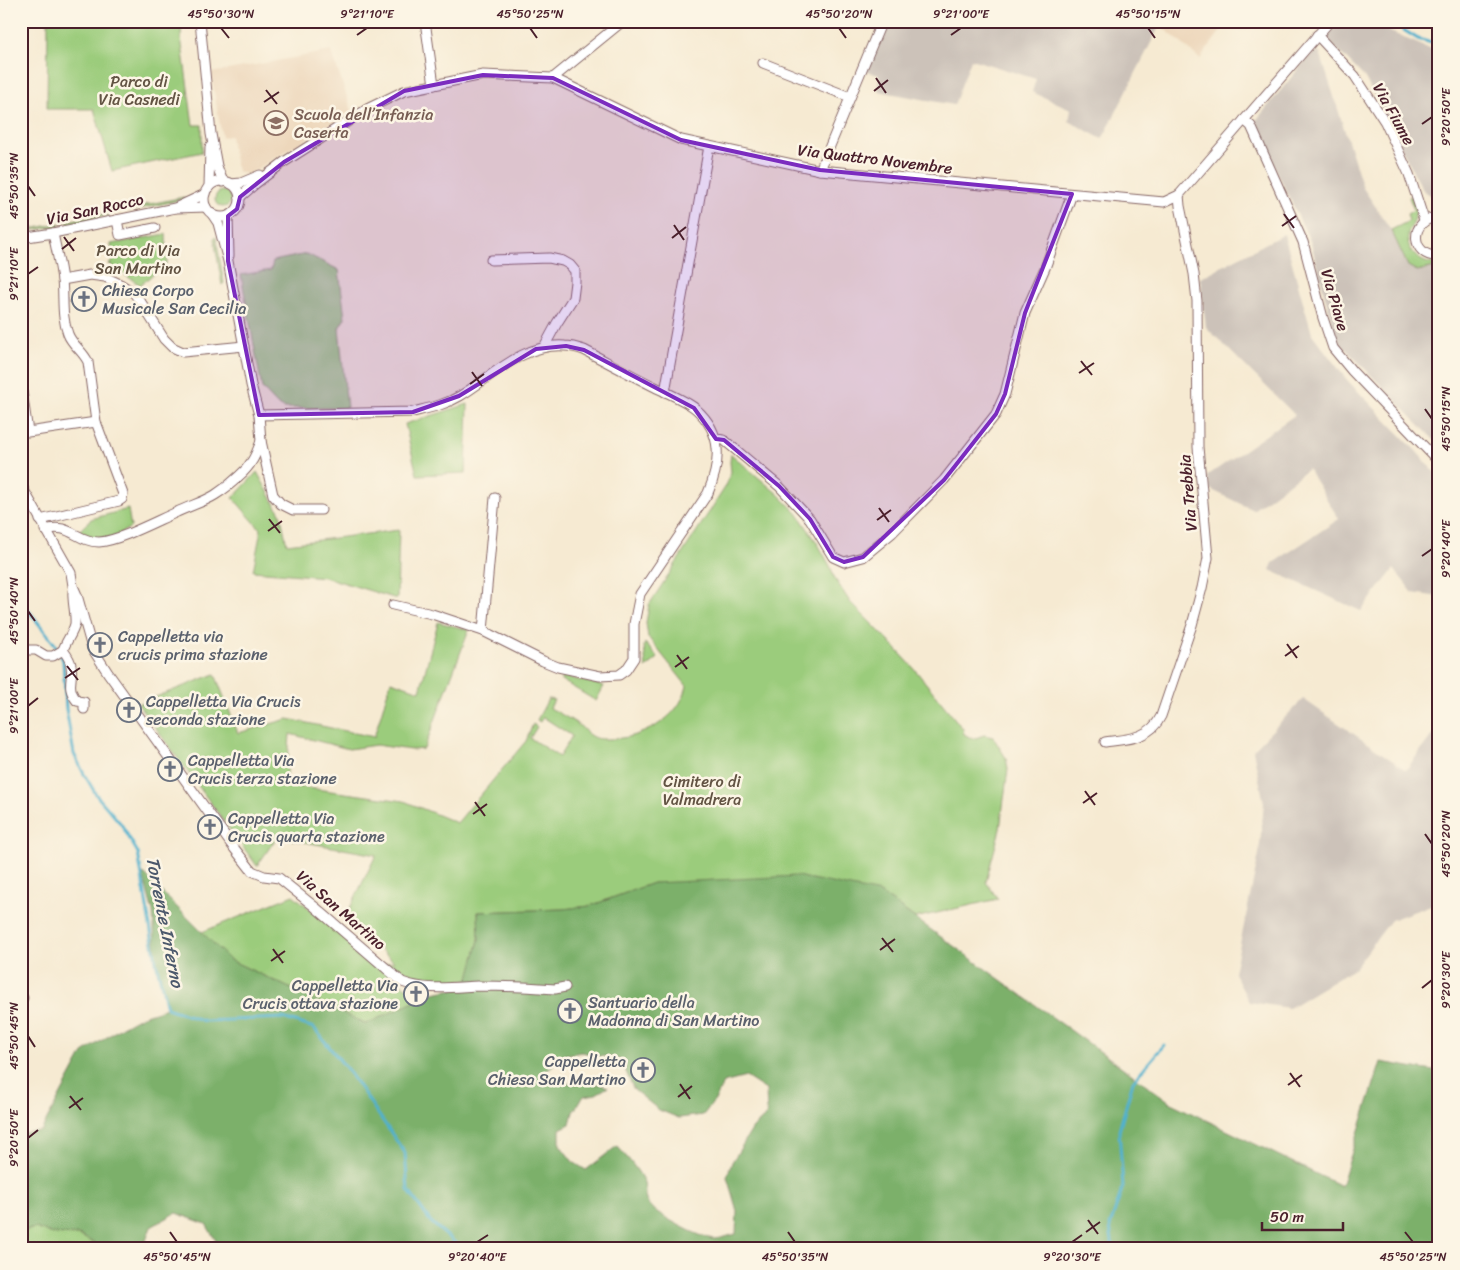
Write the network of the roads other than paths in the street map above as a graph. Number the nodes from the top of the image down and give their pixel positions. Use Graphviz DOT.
graph roads {
  1 [pos="200,21"];
  2 [pos="424,21"];
  3 [pos="882,21"];
  4 [pos="1330,21"];
  5 [pos="619,23"];
  6 [pos="1318,35"];
  7 [pos="763,63"];
  8 [pos="554,78"];
  9 [pos="434,85"];
  10 [pos="850,97"];
  11 [pos="1244,120"];
  12 [pos="211,134"];
  13 [pos="709,146"];
  14 [pos="284,162"];
  15 [pos="820,170"];
  16 [pos="227,183"];
  17 [pos="207,191"];
  18 [pos="1072,194"];
  19 [pos="1179,195"];
  20 [pos="240,197"];
  21 [pos="175,208"];
  22 [pos="209,211"];
  23 [pos="228,216"];
  24 [pos="1439,217"];
  25 [pos="117,220"];
  26 [pos="1424,220"];
  27 [pos="155,228"];
  28 [pos="53,233"];
  29 [pos="21,238"];
  30 [pos="1439,256"];
  31 [pos="491,260"];
  32 [pos="228,261"];
  33 [pos="62,280"];
  34 [pos="244,346"];
  35 [pos="544,347"];
  36 [pos="21,384"];
  37 [pos="665,392"];
  38 [pos="259,415"];
  39 [pos="96,422"];
  40 [pos="716,439"];
  41 [pos="261,441"];
  42 [pos="1439,462"];
  43 [pos="250,464"];
  44 [pos="268,472"];
  45 [pos="21,485"];
  46 [pos="494,498"];
  47 [pos="321,510"];
  48 [pos="40,520"];
  49 [pos="45,530"];
  50 [pos="73,586"];
  51 [pos="393,604"];
  52 [pos="483,631"];
  53 [pos="21,650"];
  54 [pos="59,652"];
  55 [pos="84,709"];
  56 [pos="1105,742"];
  57 [pos="565,987"];
  1 -- 12 [label="street"];
  2 -- 9 [label="street"];
  3 -- 10 [label="street"];
  4 -- 6 [label="street"];
  5 -- 8 [label="street"];
  6 -- 11 [label="street"];
  6 -- 26 [label="street, Via Fiume"];
  7 -- 10 [label="street"];
  8 -- 9 [label="street, Via Quattro Novembre"];
  8 -- 13 [label="street, Via Quattro Novembre"];
  9 -- 14 [label="street, Via Quattro Novembre"];
  10 -- 15 [label="street"];
  11 -- 19 [label="street"];
  11 -- 42 [label="street, Via Piave"];
  12 -- 16 [label="street"];
  12 -- 17 [label="street"];
  13 -- 15 [label="street, Via Quattro Novembre"];
  13 -- 37 [label="street"];
  14 -- 16 [label="street, Via Quattro Novembre"];
  14 -- 20 [label="street, Via Quattro Novembre"];
  15 -- 18 [label="street, Via Quattro Novembre"];
  16 -- 17 [label="street"];
  16 -- 20 [label="street"];
  17 -- 21 [label="street, Via San Rocco"];
  17 -- 22 [label="street"];
  18 -- 19 [label="street, Via Quattro Novembre"];
  18 -- 40 [label="street"];
  19 -- 56 [label="street, Via Trebbia"];
  20 -- 23 [label="street"];
  21 -- 22 [label="street, Via San Rocco"];
  21 -- 25 [label="street, Via San Rocco"];
  22 -- 23 [label="street"];
  22 -- 32 [label="street"];
  23 -- 32 [label="street"];
  24 -- 26 [label="street"];
  25 -- 27 [label="street"];
  25 -- 28 [label="street, Via San Rocco"];
  26 -- 30 [label="street"];
  28 -- 29 [label="street, Via San Rocco"];
  28 -- 33 [label="street"];
  31 -- 35 [label="street"];
  32 -- 34 [label="street"];
  33 -- 34 [label="street"];
  33 -- 39 [label="street"];
  34 -- 38 [label="street"];
  35 -- 37 [label="street"];
  35 -- 38 [label="street"];
  36 -- 39 [label="street"];
  37 -- 40 [label="street"];
  38 -- 41 [label="street"];
  39 -- 48 [label="street"];
  40 -- 52 [label="street"];
  41 -- 43 [label="street"];
  41 -- 44 [label="street"];
  43 -- 44 [label="street"];
  43 -- 49 [label="street"];
  44 -- 47 [label="street"];
  45 -- 48 [label="street, Via San Martino"];
  46 -- 52 [label="street"];
  48 -- 49 [label="street, Via San Martino"];
  49 -- 50 [label="street, Via San Martino"];
  50 -- 54 [label="street"];
  50 -- 57 [label="street, Via San Martino"];
  51 -- 52 [label="street"];
  53 -- 54 [label="street"];
  54 -- 55 [label="street"];
}
